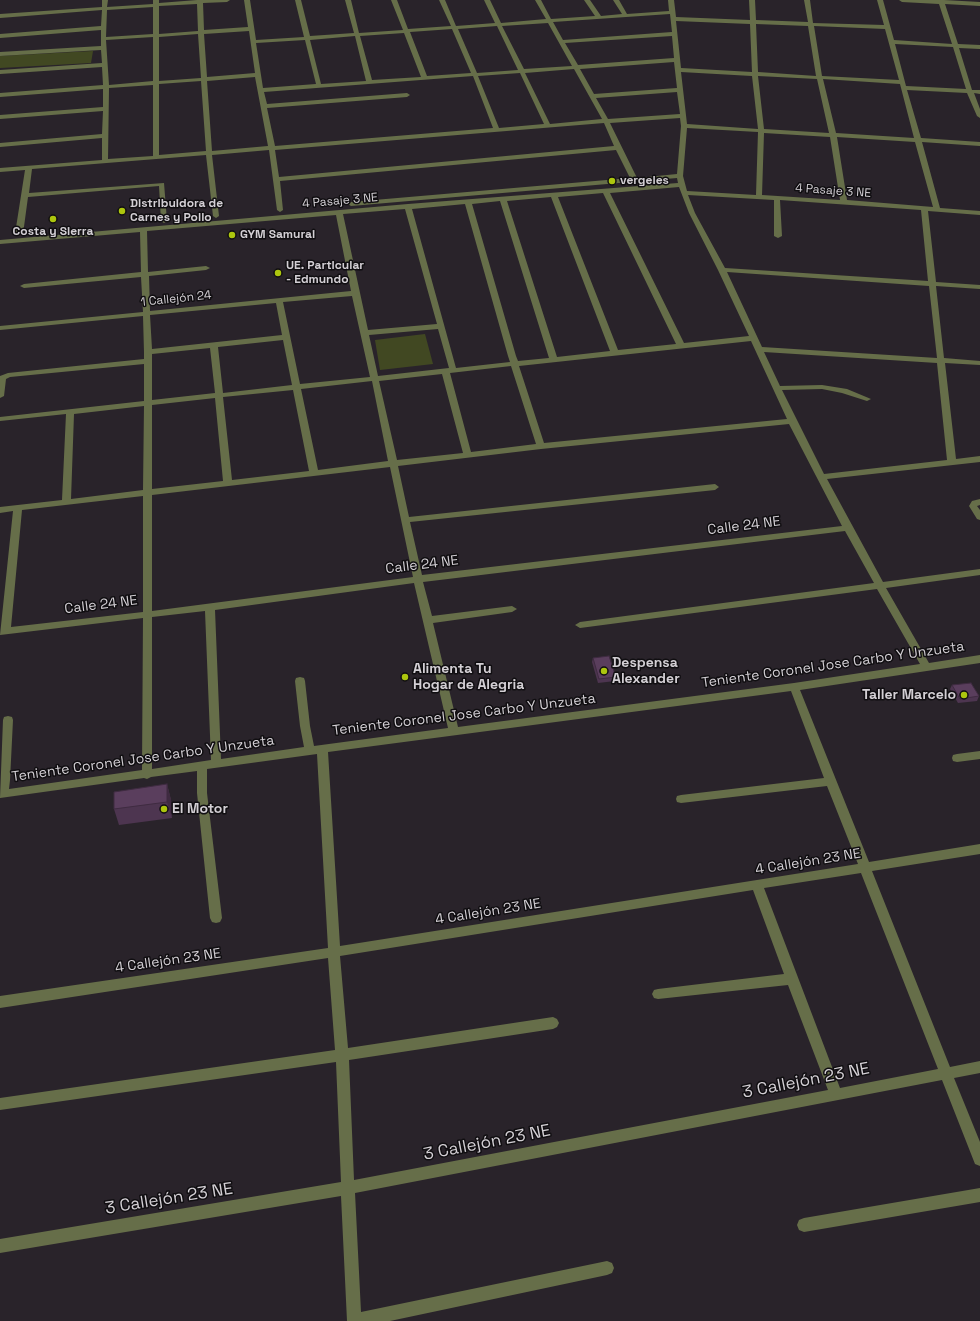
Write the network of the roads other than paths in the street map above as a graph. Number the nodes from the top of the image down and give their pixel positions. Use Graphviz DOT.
graph roads {
  1 [pos="105,0"];
  2 [pos="227,0"];
  3 [pos="247,0"];
  4 [pos="298,0"];
  5 [pos="348,0"];
  6 [pos="394,0"];
  7 [pos="442,0"];
  8 [pos="487,0"];
  9 [pos="538,0"];
  10 [pos="588,0"];
  11 [pos="616,0"];
  12 [pos="671,0"];
  13 [pos="752,0"];
  14 [pos="807,0"];
  15 [pos="880,0"];
  16 [pos="902,0"];
  17 [pos="200,1"];
  18 [pos="942,1"];
  19 [pos="156,3"];
  20 [pos="980,4"];
  21 [pos="105,9"];
  22 [pos="673,12"];
  23 [pos="0,16"];
  24 [pos="626,16"];
  25 [pos="599,17"];
  26 [pos="673,19"];
  27 [pos="548,21"];
  28 [pos="753,22"];
  29 [pos="499,24"];
  30 [pos="811,25"];
  31 [pos="886,27"];
  32 [pos="103,28"];
  33 [pos="453,28"];
  34 [pos="250,29"];
  35 [pos="407,31"];
  36 [pos="201,32"];
  37 [pos="674,34"];
  38 [pos="157,35"];
  39 [pos="357,35"];
  40 [pos="0,36"];
  41 [pos="309,38"];
  42 [pos="103,39"];
  43 [pos="253,42"];
  44 [pos="561,42"];
  45 [pos="891,42"];
  46 [pos="955,45"];
  47 [pos="980,47"];
  48 [pos="103,48"];
  49 [pos="0,54"];
  50 [pos="676,60"];
  51 [pos="104,65"];
  52 [pos="576,67"];
  53 [pos="678,70"];
  54 [pos="521,71"];
  55 [pos="0,72"];
  56 [pos="755,73"];
  57 [pos="475,75"];
  58 [pos="258,76"];
  59 [pos="425,78"];
  60 [pos="820,78"];
  61 [pos="205,80"];
  62 [pos="156,83"];
  63 [pos="370,83"];
  64 [pos="904,85"];
  65 [pos="106,86"];
  66 [pos="319,86"];
  67 [pos="261,90"];
  68 [pos="680,90"];
  69 [pos="970,92"];
  70 [pos="980,92"];
  71 [pos="0,95"];
  72 [pos="407,96"];
  73 [pos="592,96"];
  74 [pos="264,106"];
  75 [pos="105,109"];
  76 [pos="682,116"];
  77 [pos="980,116"];
  78 [pos="0,117"];
  79 [pos="606,121"];
  80 [pos="548,125"];
  81 [pos="684,126"];
  82 [pos="497,130"];
  83 [pos="761,132"];
  84 [pos="833,135"];
  85 [pos="104,136"];
  86 [pos="919,141"];
  87 [pos="980,144"];
  88 [pos="0,145"];
  89 [pos="272,148"];
  90 [pos="618,148"];
  91 [pos="209,153"];
  92 [pos="156,157"];
  93 [pos="105,162"];
  94 [pos="29,168"];
  95 [pos="0,170"];
  96 [pos="275,179"];
  97 [pos="634,180"];
  98 [pos="682,184"];
  99 [pos="605,190"];
  100 [pos="552,194"];
  101 [pos="25,195"];
  102 [pos="759,197"];
  103 [pos="777,198"];
  104 [pos="503,199"];
  105 [pos="468,202"];
  106 [pos="844,202"];
  107 [pos="408,206"];
  108 [pos="924,209"];
  109 [pos="280,210"];
  110 [pos="937,210"];
  111 [pos="339,212"];
  112 [pos="980,213"];
  113 [pos="216,216"];
  114 [pos="164,221"];
  115 [pos="143,229"];
  116 [pos="19,234"];
  117 [pos="0,235"];
  118 [pos="778,236"];
  119 [pos="0,242"];
  120 [pos="206,268"];
  121 [pos="722,270"];
  122 [pos="145,274"];
  123 [pos="932,284"];
  124 [pos="24,286"];
  125 [pos="980,287"];
  126 [pos="355,293"];
  127 [pos="280,300"];
  128 [pos="147,314"];
  129 [pos="441,326"];
  130 [pos="0,328"];
  131 [pos="364,333"];
  132 [pos="287,337"];
  133 [pos="754,338"];
  134 [pos="214,345"];
  135 [pos="681,346"];
  136 [pos="759,349"];
  137 [pos="615,353"];
  138 [pos="148,356"];
  139 [pos="554,360"];
  140 [pos="940,360"];
  141 [pos="980,363"];
  142 [pos="514,364"];
  143 [pos="449,371"];
  144 [pos="375,379"];
  145 [pos="297,387"];
  146 [pos="777,388"];
  147 [pos="219,395"];
  148 [pos="0,396"];
  149 [pos="867,399"];
  150 [pos="148,403"];
  151 [pos="70,411"];
  152 [pos="0,418"];
  153 [pos="792,421"];
  154 [pos="541,446"];
  155 [pos="468,454"];
  156 [pos="980,459"];
  157 [pos="952,462"];
  158 [pos="393,463"];
  159 [pos="314,473"];
  160 [pos="823,477"];
  161 [pos="228,483"];
  162 [pos="715,487"];
  163 [pos="149,492"];
  164 [pos="66,502"];
  165 [pos="980,502"];
  166 [pos="18,508"];
  167 [pos="0,510"];
  168 [pos="980,517"];
  169 [pos="405,520"];
  170 [pos="848,528"];
  171 [pos="980,572"];
  172 [pos="418,579"];
  173 [pos="881,586"];
  174 [pos="210,607"];
  175 [pos="512,609"];
  176 [pos="148,614"];
  177 [pos="428,620"];
  178 [pos="580,625"];
  179 [pos="3,631"];
  180 [pos="980,659"];
  181 [pos="926,667"];
  182 [pos="300,682"];
  183 [pos="794,687"];
  184 [pos="8,720"];
  185 [pos="454,732"];
  186 [pos="316,750"];
  187 [pos="980,755"];
  188 [pos="957,758"];
  189 [pos="216,764"];
  190 [pos="202,766"];
  191 [pos="147,775"];
  192 [pos="831,781"];
  193 [pos="1,794"];
  194 [pos="681,799"];
  195 [pos="980,849"];
  196 [pos="865,868"];
  197 [pos="757,885"];
  198 [pos="216,918"];
  199 [pos="334,952"];
  200 [pos="792,979"];
  201 [pos="658,994"];
  202 [pos="0,1002"];
  203 [pos="553,1023"];
  204 [pos="342,1055"];
  205 [pos="980,1067"];
  206 [pos="946,1074"];
  207 [pos="836,1094"];
  208 [pos="0,1104"];
  209 [pos="980,1159"];
  210 [pos="348,1188"];
  211 [pos="980,1195"];
  212 [pos="804,1225"];
  213 [pos="0,1246"];
  214 [pos="607,1268"];
  215 [pos="355,1321"];
  1 -- 21 [label="street"];
  2 -- 17 [label="street"];
  3 -- 34 [label="street"];
  4 -- 41 [label="street"];
  5 -- 39 [label="street"];
  6 -- 35 [label="street"];
  7 -- 33 [label="street"];
  8 -- 29 [label="street"];
  9 -- 27 [label="street"];
  10 -- 25 [label="street"];
  11 -- 24 [label="street"];
  12 -- 22 [label="street"];
  13 -- 28 [label="street"];
  14 -- 30 [label="street"];
  15 -- 31 [label="street"];
  16 -- 18 [label="street"];
  17 -- 19 [label="street"];
  17 -- 36 [label="street"];
  18 -- 20 [label="street"];
  18 -- 46 [label="street"];
  19 -- 21 [label="street"];
  19 -- 38 [label="street"];
  21 -- 23 [label="street"];
  21 -- 32 [label="street"];
  22 -- 24 [label="street"];
  22 -- 26 [label="street"];
  24 -- 25 [label="street"];
  25 -- 27 [label="street"];
  26 -- 28 [label="street"];
  26 -- 37 [label="street"];
  27 -- 29 [label="street"];
  27 -- 44 [label="street"];
  28 -- 30 [label="street"];
  28 -- 56 [label="street"];
  29 -- 33 [label="street"];
  29 -- 54 [label="street"];
  30 -- 31 [label="street"];
  30 -- 60 [label="street"];
  31 -- 45 [label="street"];
  32 -- 40 [label="street"];
  32 -- 42 [label="street"];
  33 -- 35 [label="street"];
  33 -- 57 [label="street"];
  34 -- 36 [label="street"];
  34 -- 43 [label="street"];
  35 -- 39 [label="street"];
  35 -- 59 [label="street"];
  36 -- 38 [label="street"];
  36 -- 61 [label="street"];
  37 -- 44 [label="street"];
  37 -- 50 [label="street"];
  38 -- 42 [label="street"];
  38 -- 62 [label="street"];
  39 -- 41 [label="street"];
  39 -- 63 [label="street"];
  41 -- 43 [label="street"];
  41 -- 66 [label="street"];
  42 -- 48 [label="street"];
  43 -- 58 [label="street"];
  44 -- 52 [label="street"];
  45 -- 46 [label="street"];
  45 -- 64 [label="street"];
  46 -- 47 [label="street"];
  46 -- 69 [label="street"];
  48 -- 49 [label="street"];
  48 -- 51 [label="street"];
  50 -- 52 [label="street"];
  50 -- 53 [label="street"];
  51 -- 55 [label="street"];
  51 -- 65 [label="street"];
  52 -- 54 [label="street"];
  52 -- 73 [label="street"];
  53 -- 56 [label="street"];
  53 -- 68 [label="street"];
  54 -- 57 [label="street"];
  54 -- 80 [label="street"];
  56 -- 60 [label="street"];
  56 -- 83 [label="street"];
  57 -- 59 [label="street"];
  57 -- 82 [label="street"];
  58 -- 61 [label="street"];
  58 -- 67 [label="street"];
  59 -- 63 [label="street"];
  60 -- 64 [label="street"];
  60 -- 84 [label="street"];
  61 -- 62 [label="street"];
  61 -- 91 [label="street"];
  62 -- 65 [label="street"];
  62 -- 92 [label="street"];
  63 -- 66 [label="street"];
  64 -- 69 [label="street"];
  64 -- 86 [label="street"];
  65 -- 71 [label="street"];
  65 -- 75 [label="street"];
  66 -- 67 [label="street"];
  67 -- 74 [label="street"];
  68 -- 73 [label="street"];
  68 -- 76 [label="street"];
  69 -- 70 [label="street"];
  69 -- 77 [label="street"];
  72 -- 74 [label="street"];
  73 -- 79 [label="street"];
  74 -- 89 [label="street"];
  75 -- 78 [label="street"];
  75 -- 85 [label="street"];
  76 -- 79 [label="street"];
  76 -- 81 [label="street"];
  79 -- 80 [label="street"];
  79 -- 90 [label="street"];
  80 -- 82 [label="street"];
  81 -- 83 [label="street"];
  81 -- 98 [label="street"];
  82 -- 89 [label="street"];
  83 -- 84 [label="street"];
  83 -- 102 [label="street"];
  84 -- 86 [label="street"];
  84 -- 106 [label="street"];
  85 -- 88 [label="street"];
  85 -- 93 [label="street"];
  86 -- 87 [label="street"];
  86 -- 110 [label="street"];
  89 -- 91 [label="street"];
  89 -- 96 [label="street"];
  90 -- 96 [label="street"];
  90 -- 97 [label="street"];
  91 -- 92 [label="street"];
  91 -- 113 [label="street"];
  92 -- 93 [label="street"];
  93 -- 94 [label="street"];
  94 -- 95 [label="street"];
  94 -- 101 [label="street"];
  96 -- 109 [label="street"];
  97 -- 98 [label="street, 4 Pasaje 3 NE"];
  97 -- 109 [label="street, 4 Pasaje 3 NE"];
  98 -- 99 [label="street, 4 Pasaje 3 NE"];
  98 -- 102 [label="street, 4 Pasaje 3 NE"];
  98 -- 121 [label="street"];
  99 -- 100 [label="street, 4 Pasaje 3 NE"];
  99 -- 135 [label="street"];
  100 -- 104 [label="street, 4 Pasaje 3 NE"];
  100 -- 137 [label="street"];
  101 -- 114 [label="street"];
  101 -- 116 [label="street"];
  102 -- 103 [label="street, 4 Pasaje 3 NE"];
  103 -- 106 [label="street, 4 Pasaje 3 NE"];
  103 -- 118 [label="street"];
  104 -- 105 [label="street, 4 Pasaje 3 NE"];
  104 -- 139 [label="street"];
  105 -- 107 [label="street, 4 Pasaje 3 NE"];
  105 -- 142 [label="street"];
  106 -- 108 [label="street, 4 Pasaje 3 NE"];
  107 -- 111 [label="street, 4 Pasaje 3 NE"];
  107 -- 129 [label="street"];
  108 -- 110 [label="street, 4 Pasaje 3 NE"];
  108 -- 123 [label="street"];
  109 -- 113 [label="street, 4 Pasaje 3 NE"];
  110 -- 112 [label="street, 4 Pasaje 3 NE"];
  111 -- 115 [label="street, 4 Pasaje 3 NE"];
  111 -- 126 [label="street"];
  113 -- 114 [label="street, 4 Pasaje 3 NE"];
  114 -- 116 [label="street, 4 Pasaje 3 NE"];
  115 -- 119 [label="street, 4 Pasaje 3 NE"];
  115 -- 122 [label="street"];
  116 -- 117 [label="street, 4 Pasaje 3 NE"];
  120 -- 122 [label="street"];
  121 -- 123 [label="street"];
  121 -- 133 [label="street"];
  122 -- 124 [label="street"];
  122 -- 128 [label="street"];
  123 -- 125 [label="street"];
  123 -- 140 [label="street"];
  126 -- 127 [label="street, 1 Callejón 24"];
  126 -- 131 [label="street"];
  127 -- 128 [label="street, 1 Callejón 24"];
  127 -- 132 [label="street"];
  128 -- 130 [label="street, 1 Callejón 24"];
  128 -- 138 [label="street"];
  129 -- 131 [label="street"];
  129 -- 143 [label="street"];
  131 -- 144 [label="street"];
  132 -- 134 [label="street"];
  132 -- 145 [label="street"];
  133 -- 135 [label="street"];
  133 -- 136 [label="street"];
  134 -- 138 [label="street"];
  134 -- 147 [label="street"];
  135 -- 137 [label="street"];
  136 -- 140 [label="street"];
  136 -- 146 [label="street"];
  137 -- 139 [label="street"];
  138 -- 148 [label="street"];
  138 -- 150 [label="street"];
  139 -- 142 [label="street"];
  140 -- 141 [label="street"];
  140 -- 157 [label="street"];
  142 -- 143 [label="street"];
  142 -- 154 [label="street"];
  143 -- 144 [label="street"];
  143 -- 155 [label="street"];
  144 -- 145 [label="street"];
  144 -- 158 [label="street"];
  145 -- 147 [label="street"];
  145 -- 159 [label="street"];
  146 -- 149 [label="street"];
  146 -- 153 [label="street"];
  147 -- 150 [label="street"];
  147 -- 161 [label="street"];
  150 -- 151 [label="street"];
  150 -- 163 [label="street"];
  151 -- 152 [label="street"];
  151 -- 164 [label="street"];
  153 -- 154 [label="street"];
  153 -- 160 [label="street"];
  154 -- 155 [label="street"];
  155 -- 158 [label="street"];
  156 -- 157 [label="street"];
  157 -- 160 [label="street"];
  158 -- 159 [label="street"];
  158 -- 169 [label="street"];
  159 -- 161 [label="street"];
  160 -- 170 [label="street"];
  161 -- 163 [label="street"];
  162 -- 169 [label="street"];
  163 -- 164 [label="street"];
  163 -- 176 [label="street"];
  164 -- 166 [label="street"];
  165 -- 168 [label="street"];
  166 -- 167 [label="street"];
  166 -- 179 [label="street"];
  169 -- 172 [label="street"];
  170 -- 172 [label="street, Calle 24 NE"];
  170 -- 173 [label="street"];
  171 -- 173 [label="street"];
  172 -- 174 [label="street, Calle 24 NE"];
  172 -- 177 [label="street"];
  173 -- 178 [label="street"];
  173 -- 181 [label="street"];
  174 -- 176 [label="street, Calle 24 NE"];
  174 -- 189 [label="street"];
  175 -- 177 [label="street"];
  176 -- 179 [label="street, Calle 24 NE"];
  176 -- 191 [label="street"];
  177 -- 185 [label="street"];
  180 -- 181 [label="street, Teniente Coronel Jose Carbo Y Unzueta"];
  181 -- 183 [label="street, Teniente Coronel Jose Carbo Y Unzueta"];
  182 -- 186 [label="street"];
  183 -- 185 [label="street, Teniente Coronel Jose Carbo Y Unzueta"];
  183 -- 192 [label="street"];
  184 -- 193 [label="street"];
  185 -- 186 [label="street, Teniente Coronel Jose Carbo Y Unzueta"];
  186 -- 189 [label="street, Teniente Coronel Jose Carbo Y Unzueta"];
  186 -- 199 [label="street"];
  187 -- 188 [label="street"];
  189 -- 190 [label="street, Teniente Coronel Jose Carbo Y Unzueta"];
  190 -- 191 [label="street, Teniente Coronel Jose Carbo Y Unzueta"];
  190 -- 198 [label="street"];
  191 -- 193 [label="street, Teniente Coronel Jose Carbo Y Unzueta"];
  192 -- 194 [label="street"];
  192 -- 196 [label="street"];
  195 -- 196 [label="street, 4 Callejón 23 NE"];
  196 -- 197 [label="street, 4 Callejón 23 NE"];
  196 -- 206 [label="street"];
  197 -- 199 [label="street, 4 Callejón 23 NE"];
  197 -- 200 [label="street"];
  199 -- 202 [label="street, 4 Callejón 23 NE"];
  199 -- 204 [label="street"];
  200 -- 201 [label="street"];
  200 -- 207 [label="street"];
  203 -- 204 [label="street"];
  204 -- 208 [label="street"];
  204 -- 210 [label="street"];
  205 -- 206 [label="street, 3 Callejón 23 NE"];
  206 -- 207 [label="street, 3 Callejón 23 NE"];
  206 -- 209 [label="street"];
  207 -- 210 [label="street, 3 Callejón 23 NE"];
  210 -- 213 [label="street, 3 Callejón 23 NE"];
  210 -- 215 [label="street"];
  211 -- 212 [label="street"];
  214 -- 215 [label="street"];
}
